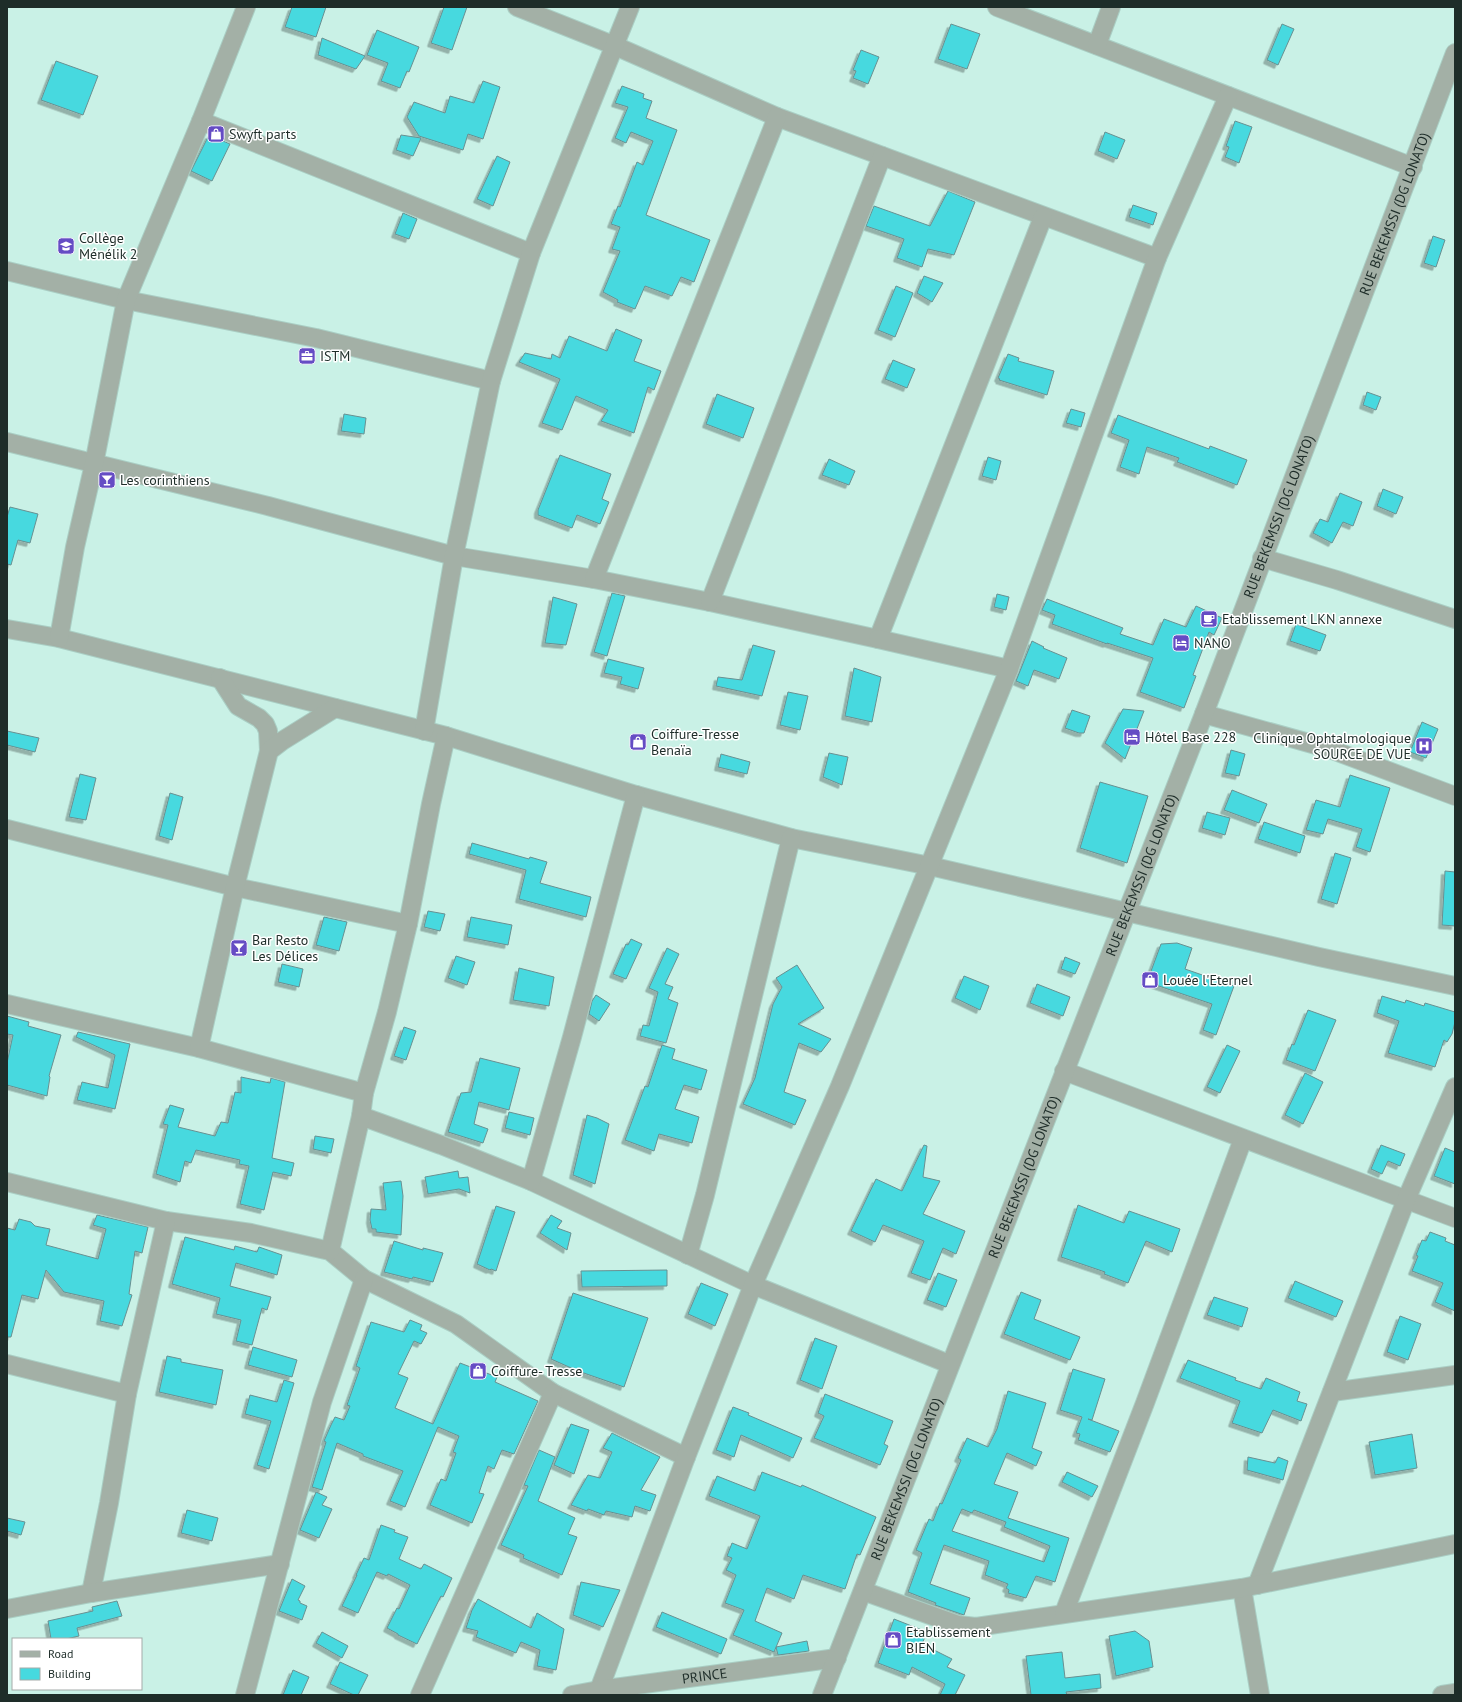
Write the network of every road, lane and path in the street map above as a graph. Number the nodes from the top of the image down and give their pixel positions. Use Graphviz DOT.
graph roads {
  1 [pos="246,7"];
  2 [pos="517,7"];
  3 [pos="630,7"];
  4 [pos="997,7"];
  5 [pos="1111,7"];
  6 [pos="613,45"];
  7 [pos="1097,45"];
  8 [pos="1455,53"];
  9 [pos="1228,96"];
  10 [pos="777,117"];
  11 [pos="201,121"];
  12 [pos="882,156"];
  13 [pos="1413,167"];
  14 [pos="1043,217"];
  15 [pos="531,253"];
  16 [pos="1157,258"];
  17 [pos="7,271"];
  18 [pos="126,300"];
  19 [pos="491,381"];
  20 [pos="7,442"];
  21 [pos="94,464"];
  22 [pos="454,556"];
  23 [pos="1262,558"];
  24 [pos="594,579"];
  25 [pos="710,602"];
  26 [pos="1455,619"];
  27 [pos="7,629"];
  28 [pos="59,638"];
  29 [pos="878,639"];
  30 [pos="1009,669"];
  31 [pos="220,678"];
  32 [pos="335,708"];
  33 [pos="1204,714"];
  34 [pos="424,731"];
  35 [pos="446,736"];
  36 [pos="269,751"];
  37 [pos="636,794"];
  38 [pos="1455,796"];
  39 [pos="7,829"];
  40 [pos="791,838"];
  41 [pos="930,866"];
  42 [pos="235,887"];
  43 [pos="1127,912"];
  44 [pos="408,924"];
  45 [pos="1455,986"];
  46 [pos="7,1004"];
  47 [pos="199,1048"];
  48 [pos="1064,1071"];
  49 [pos="1455,1087"];
  50 [pos="364,1093"];
  51 [pos="361,1116"];
  52 [pos="1243,1139"];
  53 [pos="531,1181"];
  54 [pos="7,1182"];
  55 [pos="1406,1200"];
  56 [pos="1455,1218"];
  57 [pos="166,1221"];
  58 [pos="330,1251"];
  59 [pos="688,1255"];
  60 [pos="364,1279"];
  61 [pos="754,1285"];
  62 [pos="7,1364"];
  63 [pos="949,1364"];
  64 [pos="1455,1375"];
  65 [pos="1332,1392"];
  66 [pos="553,1393"];
  67 [pos="127,1394"];
  68 [pos="686,1457"];
  69 [pos="1455,1544"];
  70 [pos="280,1564"];
  71 [pos="1249,1587"];
  72 [pos="863,1591"];
  73 [pos="91,1593"];
  74 [pos="7,1609"];
  75 [pos="1064,1613"];
  76 [pos="837,1658"];
  77 [pos="599,1690"];
  78 [pos="1455,1693"];
  79 [pos="245,1695"];
  80 [pos="420,1695"];
  81 [pos="572,1695"];
  82 [pos="822,1695"];
  83 [pos="1260,1695"];
  84 [pos="1442,1695"];
  1 -- 11 [label="street"];
  2 -- 6 [label="street"];
  3 -- 6 [label="street"];
  4 -- 7 [label="street"];
  5 -- 7 [label="street"];
  6 -- 10 [label="street"];
  6 -- 15 [label="street"];
  7 -- 9 [label="street"];
  8 -- 13 [label="street, RUE BEKEMSSI (DG LONATO)"];
  9 -- 13 [label="street"];
  9 -- 16 [label="street"];
  10 -- 12 [label="street"];
  10 -- 24 [label="street"];
  11 -- 15 [label="street"];
  11 -- 18 [label="street"];
  12 -- 14 [label="street"];
  12 -- 25 [label="street"];
  13 -- 23 [label="street, RUE BEKEMSSI (DG LONATO)"];
  14 -- 16 [label="street"];
  14 -- 29 [label="street"];
  15 -- 19 [label="street"];
  16 -- 30 [label="street"];
  17 -- 18 [label="street"];
  18 -- 19 [label="street"];
  18 -- 21 [label="street"];
  19 -- 22 [label="street"];
  20 -- 21 [label="street"];
  21 -- 22 [label="street"];
  21 -- 28 [label="street"];
  22 -- 24 [label="street"];
  22 -- 34 [label="street"];
  23 -- 26 [label="street"];
  23 -- 33 [label="street, RUE BEKEMSSI (DG LONATO)"];
  24 -- 25 [label="street"];
  25 -- 29 [label="street"];
  27 -- 28 [label="street"];
  28 -- 31 [label="street"];
  29 -- 30 [label="street"];
  30 -- 41 [label="street"];
  31 -- 32 [label="street"];
  31 -- 36 [label="street"];
  32 -- 34 [label="street"];
  32 -- 36 [label="street"];
  33 -- 38 [label="street"];
  33 -- 43 [label="street, RUE BEKEMSSI (DG LONATO)"];
  34 -- 35 [label="street"];
  35 -- 37 [label="street"];
  35 -- 44 [label="street"];
  36 -- 42 [label="street"];
  37 -- 40 [label="street"];
  37 -- 53 [label="street"];
  39 -- 42 [label="street"];
  40 -- 41 [label="street"];
  40 -- 59 [label="street"];
  41 -- 43 [label="street"];
  41 -- 61 [label="street"];
  42 -- 44 [label="street"];
  42 -- 47 [label="street"];
  43 -- 45 [label="street"];
  43 -- 48 [label="street, RUE BEKEMSSI (DG LONATO)"];
  44 -- 50 [label="street"];
  46 -- 47 [label="street"];
  47 -- 50 [label="street"];
  48 -- 52 [label="street"];
  48 -- 63 [label="street, RUE BEKEMSSI (DG LONATO)"];
  49 -- 55 [label="street"];
  50 -- 51 [label="street"];
  51 -- 53 [label="street"];
  51 -- 58 [label="street"];
  52 -- 55 [label="street"];
  52 -- 75 [label="street"];
  53 -- 59 [label="street"];
  54 -- 57 [label="street"];
  55 -- 56 [label="street"];
  55 -- 65 [label="street"];
  57 -- 58 [label="street"];
  57 -- 67 [label="street"];
  58 -- 60 [label="street"];
  59 -- 61 [label="street"];
  60 -- 66 [label="street"];
  60 -- 70 [label="street"];
  61 -- 63 [label="street"];
  61 -- 68 [label="street"];
  62 -- 67 [label="street"];
  63 -- 72 [label="street, RUE BEKEMSSI (DG LONATO)"];
  64 -- 65 [label="street"];
  65 -- 71 [label="street"];
  66 -- 68 [label="street"];
  66 -- 80 [label="street"];
  67 -- 73 [label="street"];
  68 -- 77 [label="street"];
  69 -- 71 [label="street"];
  70 -- 73 [label="street"];
  70 -- 79 [label="street"];
  71 -- 75 [label="street"];
  71 -- 83 [label="street"];
  72 -- 75 [label="street"];
  72 -- 76 [label="street, RUE BEKEMSSI (DG LONATO)"];
  73 -- 74 [label="street"];
  76 -- 77 [label="street, PRINCE"];
  76 -- 82 [label="street, RUE BEKEMSSI (DG LONATO)"];
  77 -- 81 [label="street, PRINCE"];
  78 -- 84 [label="street"];
}
